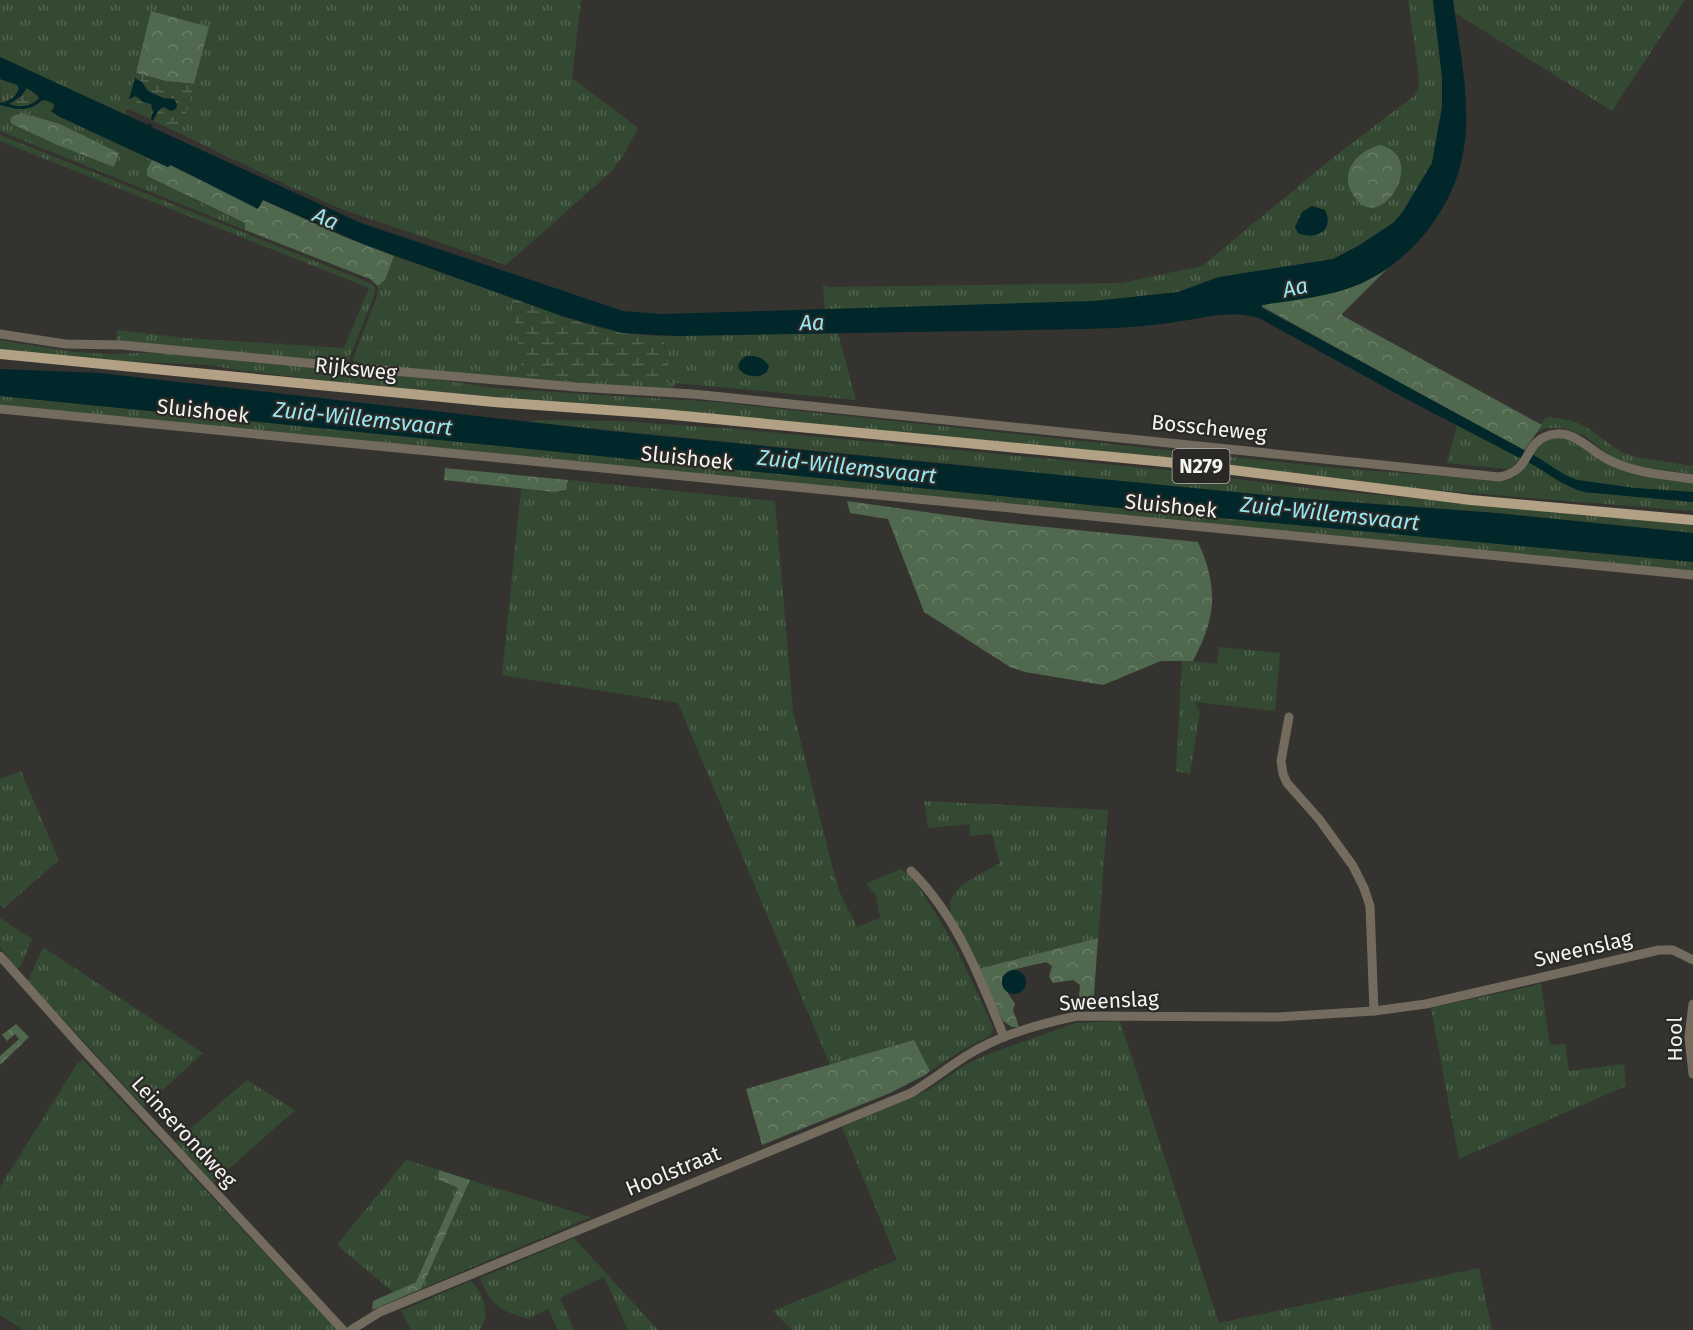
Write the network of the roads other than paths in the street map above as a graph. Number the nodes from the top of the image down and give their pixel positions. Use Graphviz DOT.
graph roads {
  1 [pos="0,334"];
  2 [pos="0,354"];
  3 [pos="693,394"];
  4 [pos="0,409"];
  5 [pos="708,419"];
  6 [pos="1693,479"];
  7 [pos="1693,520"];
  8 [pos="1693,575"];
  9 [pos="1289,717"];
  10 [pos="911,871"];
  11 [pos="0,956"];
  12 [pos="1693,960"];
  13 [pos="1693,1004"];
  14 [pos="1374,1011"];
  15 [pos="1004,1037"];
  16 [pos="1693,1074"];
  17 [pos="343,1330"];
  18 [pos="351,1330"];
  1 -- 3 [label="street, Rijksweg"];
  2 -- 5 [label="main road, Rijksweg / N279"];
  3 -- 6 [label="street, Bosscheweg"];
  4 -- 8 [label="street, Sluishoek"];
  5 -- 7 [label="main road, Bosscheweg / N279"];
  9 -- 14 [label="street"];
  10 -- 15 [label="street"];
  11 -- 17 [label="street, Leinserondweg"];
  12 -- 14 [label="street, Sweenslag"];
  13 -- 16 [label="street, Hool"];
  14 -- 15 [label="street, Sweenslag"];
  15 -- 18 [label="street, Hoolstraat"];
}
